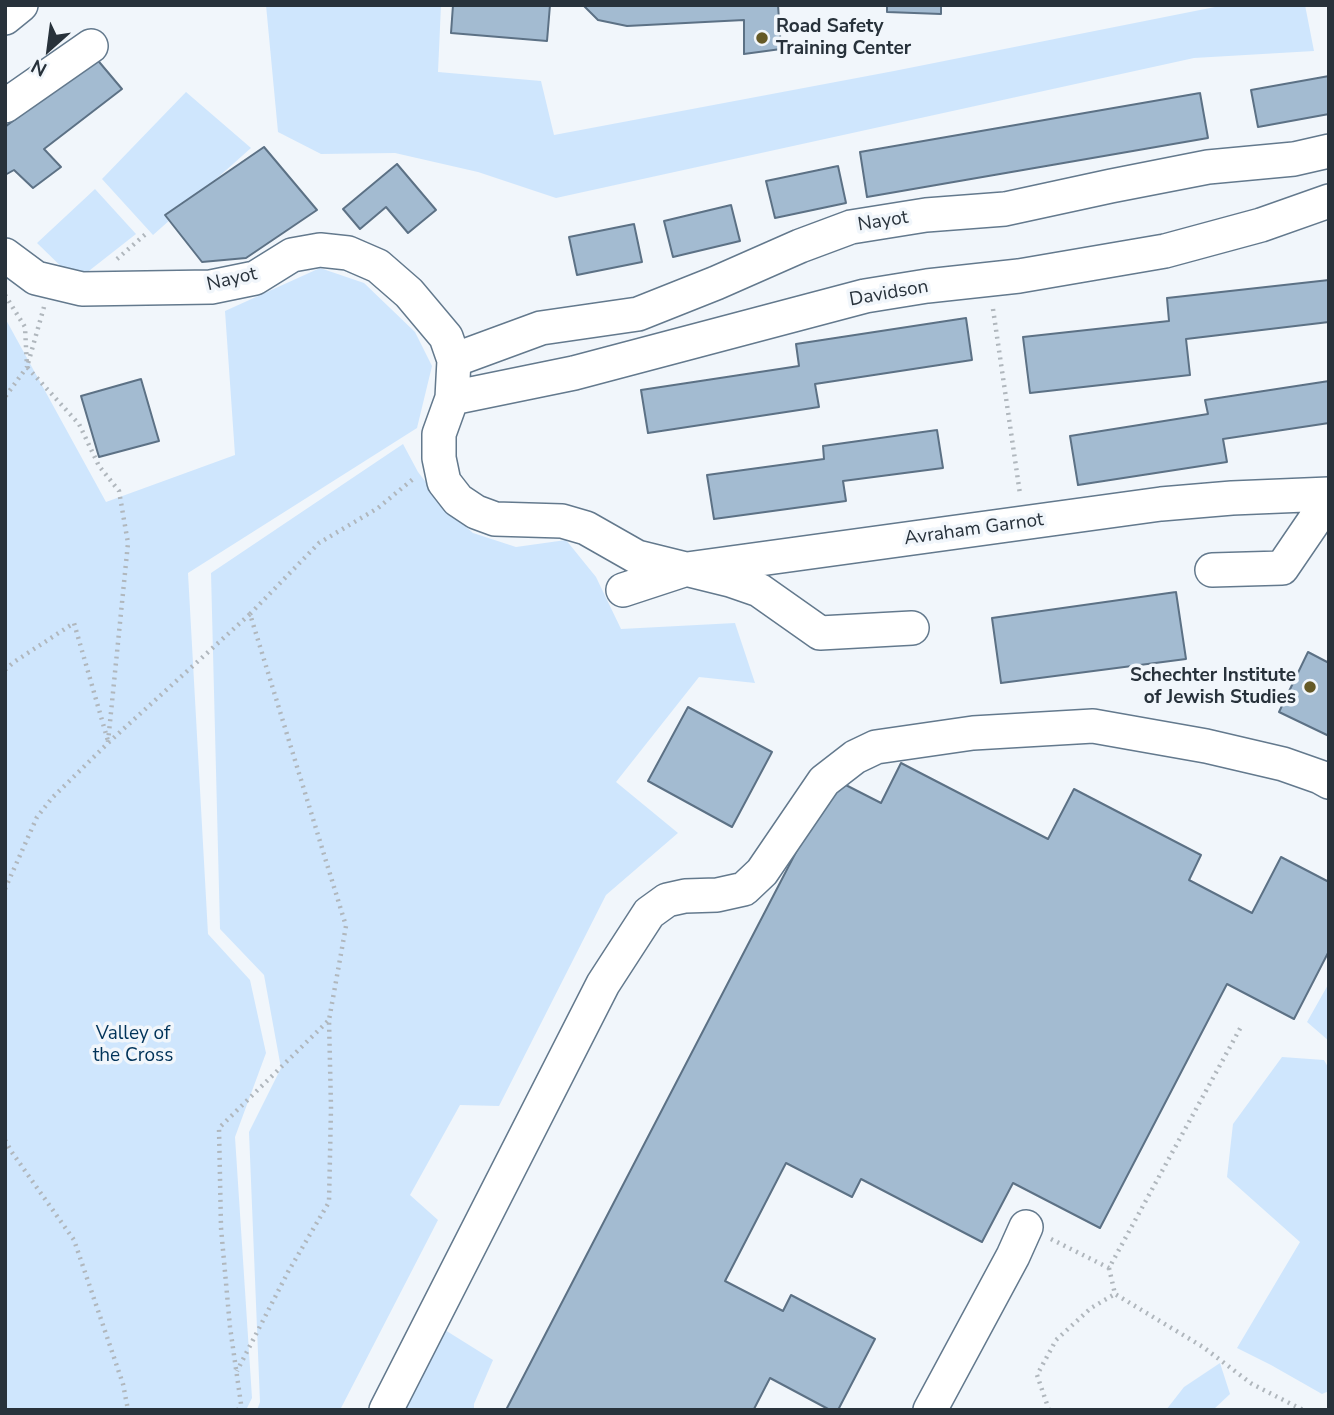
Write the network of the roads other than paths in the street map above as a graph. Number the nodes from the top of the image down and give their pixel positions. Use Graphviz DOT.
graph roads {
  1 [pos="21,5"];
  2 [pos="5,18"];
  3 [pos="91,46"];
  4 [pos="5,106"];
  5 [pos="1329,151"];
  6 [pos="1329,201"];
  7 [pos="5,255"];
  8 [pos="454,360"];
  9 [pos="452,398"];
  10 [pos="1329,497"];
  11 [pos="687,569"];
  12 [pos="1212,569"];
  13 [pos="623,590"];
  14 [pos="912,628"];
  15 [pos="1329,782"];
  16 [pos="1026,1227"];
  17 [pos="386,1410"];
  18 [pos="930,1410"];
  1 -- 2 [label="street"];
  3 -- 4 [label="street"];
  5 -- 8 [label="street, Nayot"];
  6 -- 9 [label="street, Davidson"];
  7 -- 8 [label="street, Nayot"];
  8 -- 9 [label="street, Nayot"];
  9 -- 11 [label="street, Nayot"];
  10 -- 11 [label="street, Avraham Garnot"];
  10 -- 12 [label="street"];
  11 -- 13 [label="street, Avraham Garnot"];
  11 -- 14 [label="street"];
  15 -- 17 [label="street"];
  16 -- 18 [label="street"];
}
